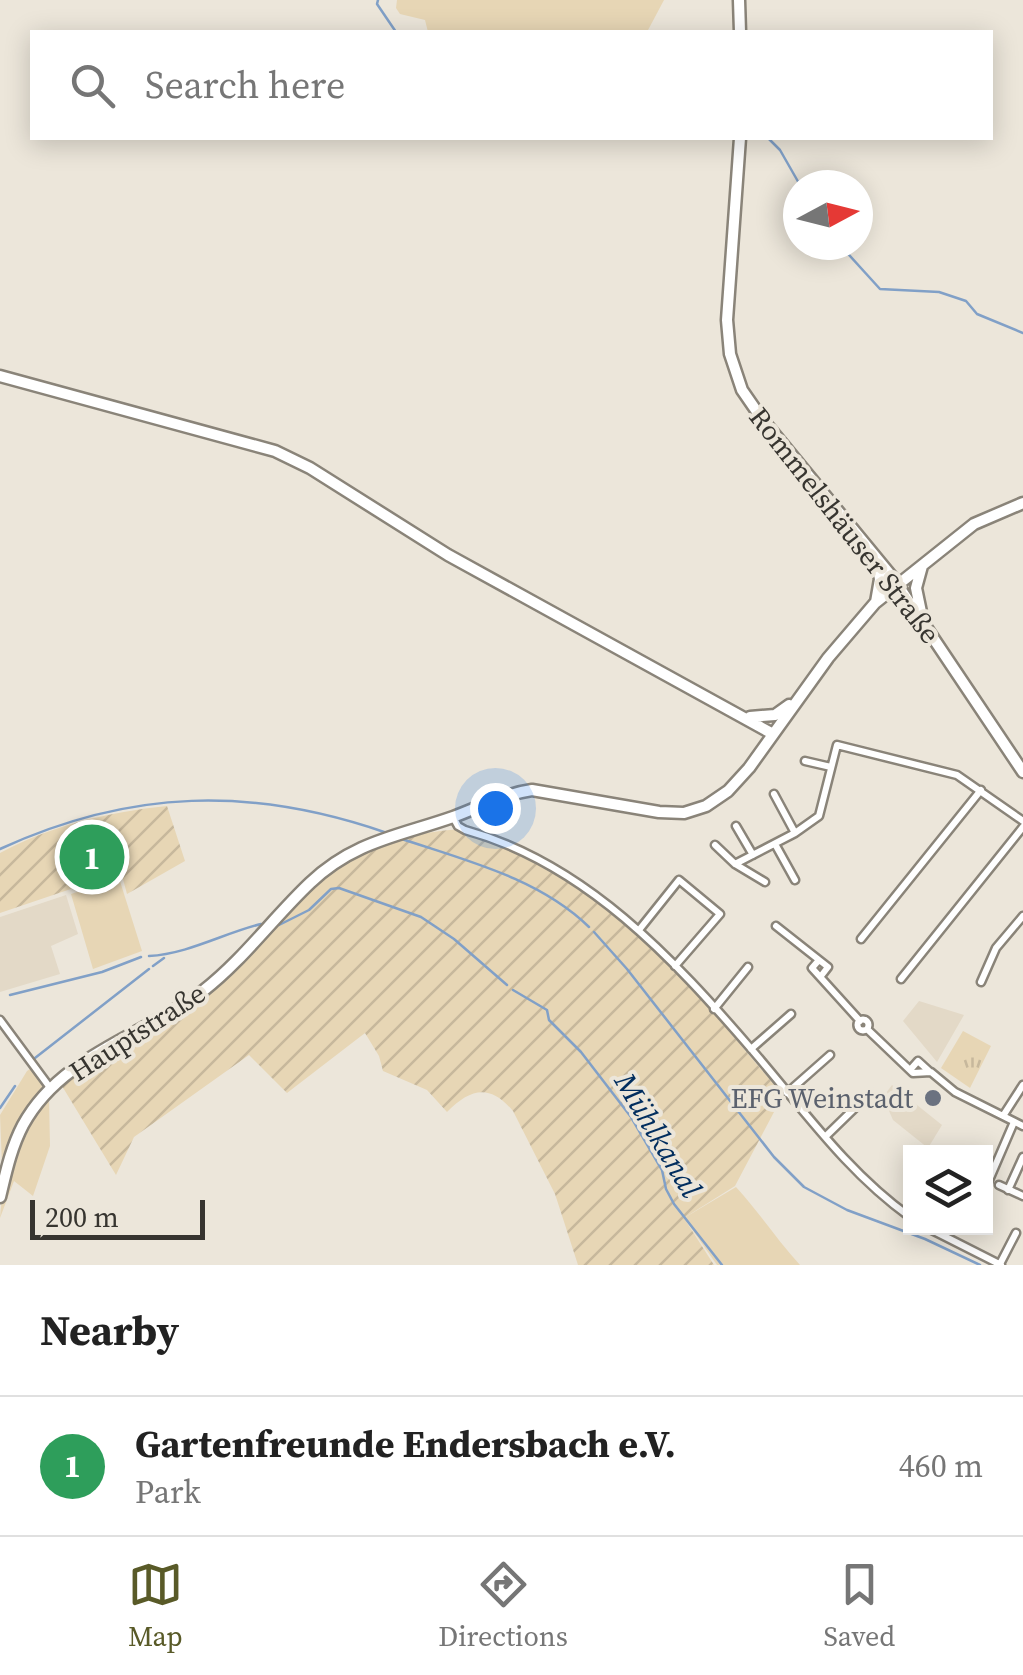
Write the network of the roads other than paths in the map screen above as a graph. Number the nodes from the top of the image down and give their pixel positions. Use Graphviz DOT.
graph roads {
  1 [pos="739,0"];
  2 [pos="740,30"];
  3 [pos="740,140"];
  4 [pos="0,376"];
  5 [pos="1023,503"];
  6 [pos="875,554"];
  7 [pos="922,565"];
  8 [pos="898,585"];
  9 [pos="875,603"];
  10 [pos="924,623"];
  11 [pos="795,700"];
  12 [pos="744,717"];
  13 [pos="773,734"];
  14 [pos="805,761"];
  15 [pos="831,767"];
  16 [pos="1023,772"];
  17 [pos="982,790"];
  18 [pos="774,794"];
  19 [pos="453,816"];
  20 [pos="1023,824"];
  21 [pos="736,826"];
  22 [pos="794,833"];
  23 [pos="775,844"];
  24 [pos="715,845"];
  25 [pos="752,855"];
  26 [pos="735,864"];
  27 [pos="795,880"];
  28 [pos="765,882"];
  29 [pos="1023,916"];
  30 [pos="776,926"];
  31 [pos="638,930"];
  32 [pos="861,939"];
  33 [pos="675,966"];
  34 [pos="748,968"];
  35 [pos="901,978"];
  36 [pos="980,982"];
  37 [pos="714,1009"];
  38 [pos="791,1014"];
  39 [pos="0,1020"];
  40 [pos="751,1049"];
  41 [pos="830,1055"];
  42 [pos="1023,1085"];
  43 [pos="51,1089"];
  44 [pos="787,1093"];
  45 [pos="864,1099"];
  46 [pos="1003,1116"];
  47 [pos="1014,1122"];
  48 [pos="1023,1126"];
  49 [pos="825,1137"];
  50 [pos="1023,1157"];
  51 [pos="993,1171"];
  52 [pos="999,1186"];
  53 [pos="1008,1190"];
  54 [pos="1023,1196"];
  55 [pos="0,1197"];
  56 [pos="903,1211"];
  57 [pos="1016,1233"];
  58 [pos="942,1235"];
  59 [pos="1000,1264"];
  1 -- 2 [label="main road"];
  3 -- 6 [label="main road, Rommelshäuser Straße"];
  4 -- 12 [label="main road"];
  5 -- 7 [label="main road, Hauptstraße"];
  6 -- 8 [label="main road, Rommelshäuser Straße"];
  6 -- 9 [label="main road"];
  7 -- 8 [label="main road, Hauptstraße"];
  7 -- 10 [label="main road"];
  8 -- 9 [label="main road, Hauptstraße"];
  8 -- 10 [label="main road, Rommelshäuser Straße"];
  9 -- 11 [label="main road, Hauptstraße"];
  10 -- 16 [label="main road, Rommelshäuser Straße"];
  11 -- 12 [label="main road"];
  11 -- 13 [label="main road, Hauptstraße"];
  12 -- 13 [label="main road"];
  13 -- 19 [label="main road, Hauptstraße"];
  14 -- 15 [label="street"];
  15 -- 17 [label="street"];
  15 -- 22 [label="street"];
  17 -- 20 [label="street"];
  17 -- 32 [label="street"];
  18 -- 22 [label="street"];
  19 -- 31 [label="street"];
  19 -- 43 [label="main road, Hauptstraße"];
  20 -- 35 [label="street"];
  21 -- 25 [label="street"];
  22 -- 23 [label="street"];
  23 -- 25 [label="street"];
  23 -- 27 [label="street"];
  24 -- 26 [label="street"];
  25 -- 26 [label="street"];
  26 -- 28 [label="street"];
  29 -- 36 [label="street"];
  30 -- 46 [label="street"];
  31 -- 33 [label="street"];
  31 -- 33 [label="street"];
  33 -- 37 [label="street"];
  34 -- 37 [label="street"];
  37 -- 40 [label="street"];
  38 -- 40 [label="street"];
  39 -- 43 [label="street"];
  40 -- 44 [label="street"];
  41 -- 44 [label="street"];
  42 -- 46 [label="street"];
  43 -- 55 [label="main road, Hauptstraße"];
  44 -- 49 [label="street"];
  45 -- 49 [label="street"];
  46 -- 47 [label="street"];
  47 -- 48 [label="street"];
  47 -- 51 [label="street"];
  49 -- 56 [label="street"];
  50 -- 53 [label="street"];
  52 -- 53 [label="street"];
  53 -- 54 [label="street"];
  57 -- 59 [label="street"];
  58 -- 59 [label="street"];
}
